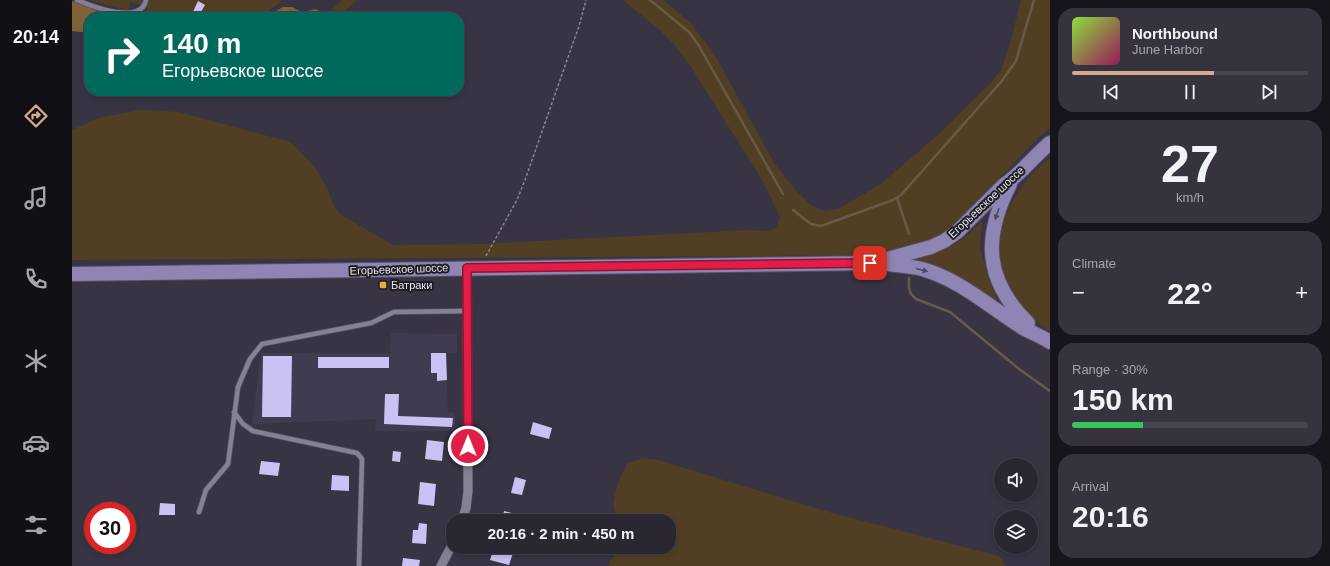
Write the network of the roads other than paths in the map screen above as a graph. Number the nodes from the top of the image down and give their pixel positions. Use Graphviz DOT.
graph roads {
  1 [pos="77,0"];
  2 [pos="146,0"];
  3 [pos="123,12"];
  4 [pos="137,12"];
  5 [pos="1050,143"];
  6 [pos="1013,179"];
  7 [pos="870,263"];
  8 [pos="473,267"];
  9 [pos="72,274"];
  10 [pos="467,311"];
  11 [pos="1038,334"];
  12 [pos="1050,342"];
  13 [pos="234,412"];
  14 [pos="199,512"];
  15 [pos="464,514"];
  16 [pos="447,554"];
  17 [pos="359,566"];
  18 [pos="441,566"];
  1 -- 3 [label="lane"];
  2 -- 4 [label="lane"];
  5 -- 6 [label="main road, Егорьевское шоссе"];
  6 -- 7 [label="main road, Егорьевское шоссе"];
  6 -- 11 [label="main road, one-way"];
  7 -- 8 [label="main road, Егорьевское шоссе"];
  7 -- 11 [label="main road, Егорьевское шоссе, one-way"];
  8 -- 9 [label="main road, Егорьевское шоссе"];
  8 -- 10 [label="street"];
  10 -- 13 [label="lane"];
  10 -- 15 [label="street"];
  11 -- 12 [label="main road, Егорьевское шоссе"];
  13 -- 14 [label="lane"];
  13 -- 17 [label="lane"];
  16 -- 18 [label="street"];
}
